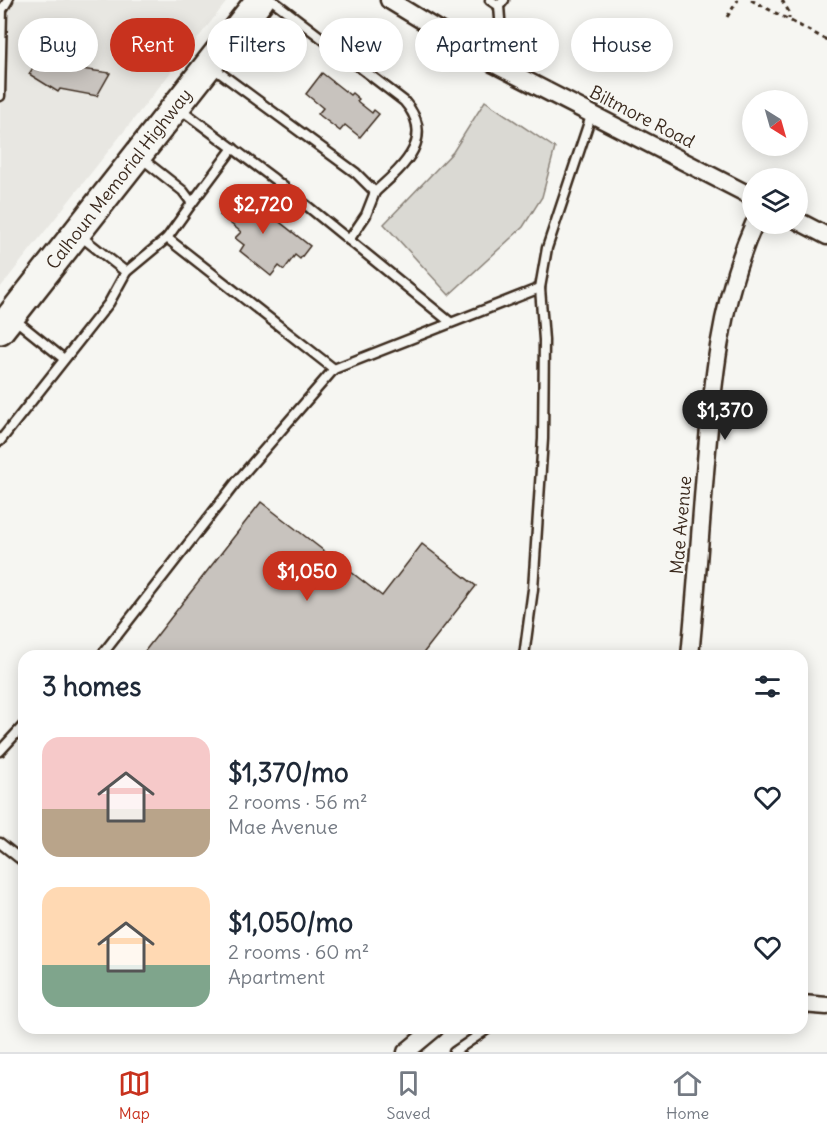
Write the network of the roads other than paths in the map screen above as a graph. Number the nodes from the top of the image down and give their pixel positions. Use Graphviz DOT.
graph roads {
  1 [pos="8,0"];
  2 [pos="260,0"];
  3 [pos="272,0"];
  4 [pos="389,0"];
  5 [pos="490,0"];
  6 [pos="501,3"];
  7 [pos="246,18"];
  8 [pos="419,18"];
  9 [pos="502,18"];
  10 [pos="207,67"];
  11 [pos="219,72"];
  12 [pos="508,72"];
  13 [pos="0,96"];
  14 [pos="176,106"];
  15 [pos="592,113"];
  16 [pos="233,148"];
  17 [pos="137,155"];
  18 [pos="742,191"];
  19 [pos="375,192"];
  20 [pos="192,203"];
  21 [pos="808,226"];
  22 [pos="76,232"];
  23 [pos="750,234"];
  24 [pos="827,236"];
  25 [pos="167,238"];
  26 [pos="349,240"];
  27 [pos="126,272"];
  28 [pos="540,288"];
  29 [pos="450,322"];
  30 [pos="5,323"];
  31 [pos="64,359"];
  32 [pos="334,369"];
  33 [pos="0,441"];
  34 [pos="105,650"];
  35 [pos="525,650"];
  36 [pos="691,650"];
  37 [pos="18,732"];
  38 [pos="0,751"];
  39 [pos="0,843"];
  40 [pos="18,857"];
  41 [pos="808,1004"];
  42 [pos="827,1006"];
  43 [pos="428,1034"];
  44 [pos="480,1034"];
  45 [pos="406,1052"];
  46 [pos="454,1052"];
  1 -- 13 [label="lane"];
  2 -- 7 [label="highway, Calhoun Memorial Highway"];
  3 -- 19 [label="lane"];
  4 -- 8 [label="street, Biltmore Road"];
  5 -- 6 [label="lane"];
  6 -- 9 [label="lane"];
  10 -- 14 [label="highway, Calhoun Memorial Highway"];
  11 -- 19 [label="lane"];
  12 -- 15 [label="street, Biltmore Road"];
  14 -- 16 [label="lane"];
  14 -- 17 [label="highway, Calhoun Memorial Highway"];
  15 -- 18 [label="street, Biltmore Road"];
  15 -- 28 [label="lane"];
  16 -- 20 [label="lane"];
  16 -- 26 [label="lane"];
  17 -- 20 [label="lane"];
  17 -- 22 [label="highway, Calhoun Memorial Highway"];
  19 -- 26 [label="lane"];
  20 -- 25 [label="lane"];
  21 -- 24 [label="street"];
  22 -- 27 [label="lane"];
  22 -- 30 [label="highway, Calhoun Memorial Highway"];
  23 -- 36 [label="street, Mae Avenue"];
  25 -- 27 [label="lane"];
  25 -- 32 [label="lane"];
  26 -- 29 [label="lane"];
  27 -- 31 [label="lane"];
  28 -- 29 [label="lane"];
  28 -- 35 [label="lane"];
  29 -- 32 [label="lane"];
  30 -- 31 [label="lane"];
  31 -- 33 [label="lane"];
  32 -- 34 [label="lane"];
  37 -- 38 [label="lane"];
  39 -- 40 [label="lane"];
  41 -- 42 [label="street"];
  43 -- 45 [label="street"];
  44 -- 46 [label="lane"];
}
